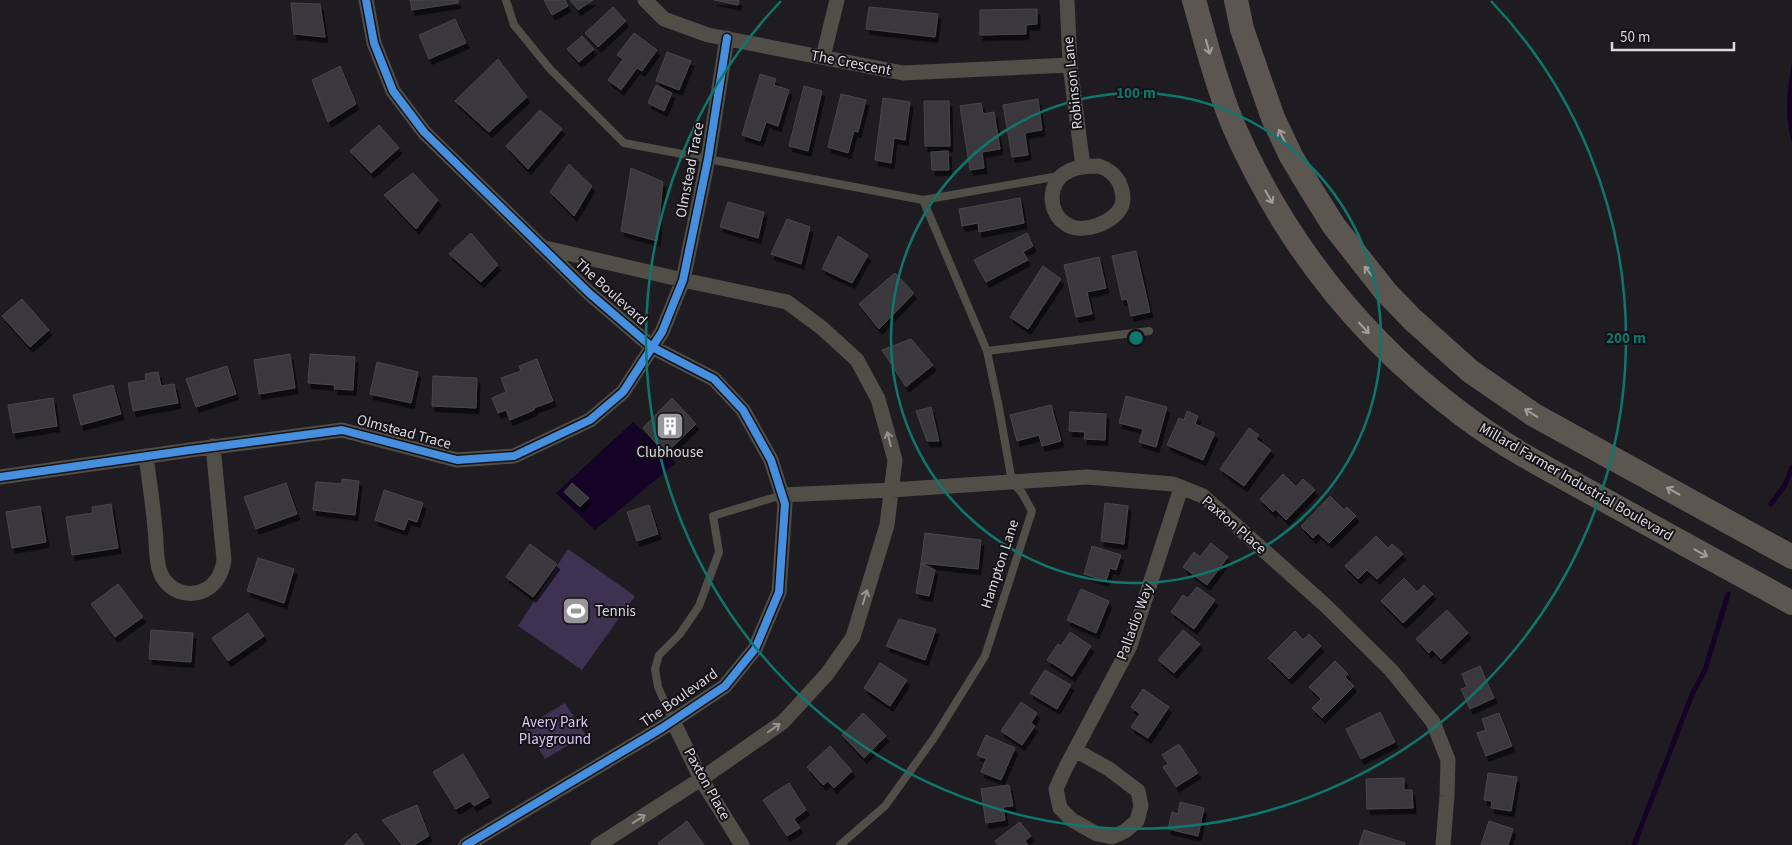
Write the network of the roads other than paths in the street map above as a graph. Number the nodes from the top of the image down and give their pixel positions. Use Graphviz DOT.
graph roads {
  1 [pos="366,0"];
  2 [pos="506,0"];
  3 [pos="645,0"];
  4 [pos="837,0"];
  5 [pos="1067,0"];
  6 [pos="1194,0"];
  7 [pos="1236,0"];
  8 [pos="726,38"];
  9 [pos="823,57"];
  10 [pos="1070,65"];
  11 [pos="708,159"];
  12 [pos="1083,166"];
  13 [pos="1061,176"];
  14 [pos="923,200"];
  15 [pos="541,246"];
  16 [pos="683,280"];
  17 [pos="1149,331"];
  18 [pos="652,347"];
  19 [pos="987,351"];
  20 [pos="213,446"];
  21 [pos="146,456"];
  22 [pos="0,477"];
  23 [pos="1012,482"];
  24 [pos="1181,488"];
  25 [pos="891,490"];
  26 [pos="782,495"];
  27 [pos="1792,557"];
  28 [pos="1792,603"];
  29 [pos="673,721"];
  30 [pos="1075,750"];
  31 [pos="701,779"];
  32 [pos="466,845"];
  33 [pos="598,845"];
  34 [pos="742,845"];
  35 [pos="840,845"];
  36 [pos="1443,845"];
  1 -- 15 [label="street, The Boulevard"];
  2 -- 11 [label="lane"];
  3 -- 8 [label="street, The Crescent"];
  4 -- 9 [label="street"];
  5 -- 10 [label="street, Robinson Lane"];
  6 -- 28 [label="main road, Millard Farmer Industrial Boulevard, one-way"];
  27 -- 7 [label="main road, one-way"];
  8 -- 9 [label="street, The Crescent"];
  8 -- 11 [label="street, Olmstead Trace"];
  9 -- 10 [label="street, The Crescent"];
  10 -- 12 [label="street, Robinson Lane"];
  11 -- 14 [label="lane"];
  11 -- 16 [label="street, Olmstead Trace"];
  12 -- 13 [label="street"];
  12 -- 13 [label="street"];
  13 -- 14 [label="lane"];
  14 -- 19 [label="lane, Hampton Lane"];
  15 -- 16 [label="street, The Boulevard"];
  15 -- 18 [label="street, The Boulevard"];
  16 -- 18 [label="street, Olmstead Trace"];
  25 -- 16 [label="street, The Boulevard, one-way"];
  17 -- 19 [label="lane"];
  18 -- 20 [label="street, Olmstead Trace"];
  18 -- 26 [label="street, The Boulevard"];
  19 -- 23 [label="lane, Hampton Lane"];
  20 -- 21 [label="street, Olmstead Trace"];
  20 -- 21 [label="street"];
  21 -- 22 [label="street, Olmstead Trace"];
  23 -- 24 [label="street, Paxton Place"];
  23 -- 25 [label="street, Paxton Place"];
  23 -- 35 [label="lane, Hampton Lane"];
  24 -- 30 [label="street, Palladio Way"];
  24 -- 36 [label="street, Paxton Place"];
  25 -- 26 [label="street, Paxton Place"];
  31 -- 25 [label="street, The Boulevard, one-way"];
  26 -- 29 [label="street, The Boulevard"];
  26 -- 29 [label="lane"];
  29 -- 31 [label="street, Paxton Place"];
  29 -- 32 [label="street, The Boulevard"];
  30 -- 30 [label="street, Palladio Way"];
  33 -- 31 [label="street, The Boulevard, one-way"];
  31 -- 34 [label="street, Paxton Place"];
}
